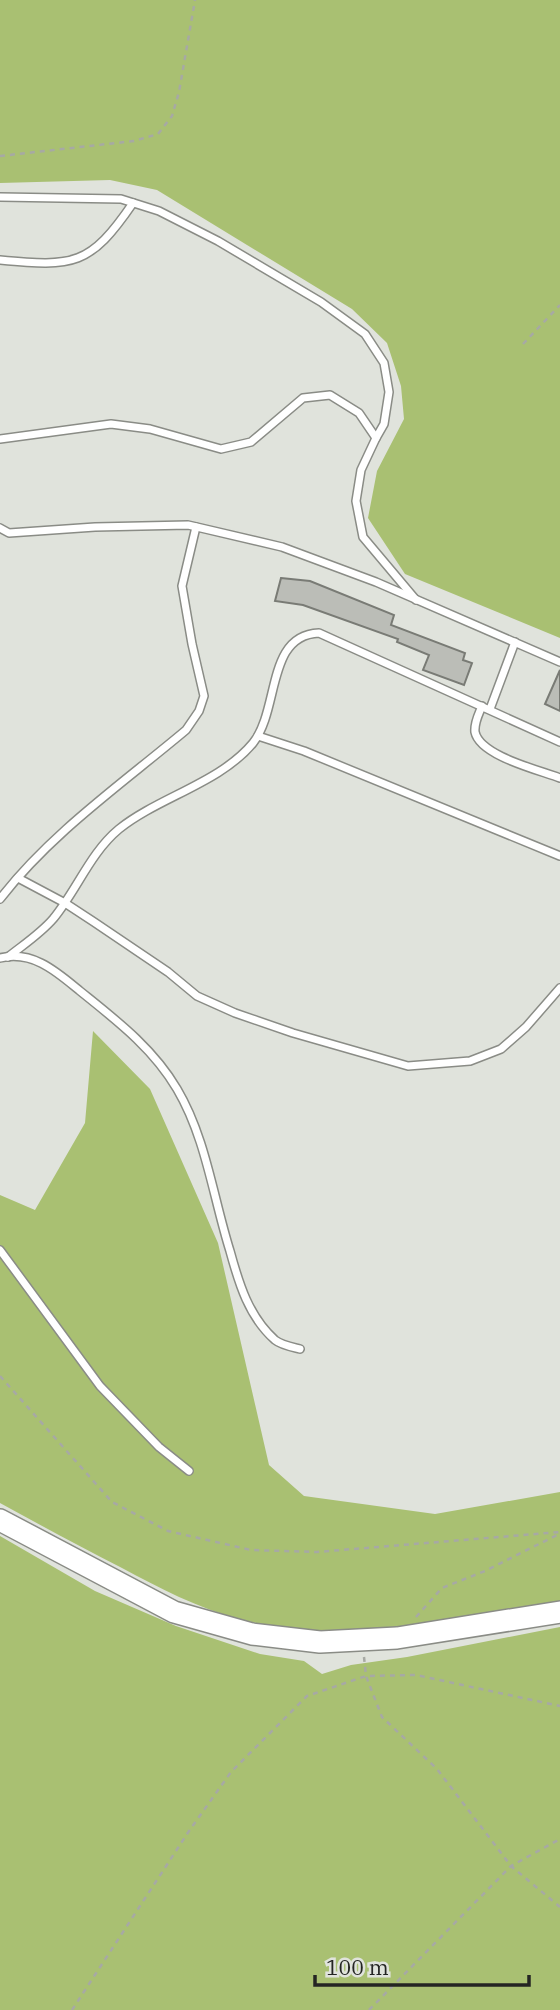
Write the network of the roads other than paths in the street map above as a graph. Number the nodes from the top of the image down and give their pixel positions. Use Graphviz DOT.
graph roads {
  1 [pos="0,197"];
  2 [pos="133,203"];
  3 [pos="0,260"];
  4 [pos="376,438"];
  5 [pos="0,439"];
  6 [pos="196,527"];
  7 [pos="0,528"];
  8 [pos="416,600"];
  9 [pos="515,642"];
  10 [pos="560,662"];
  11 [pos="486,707"];
  12 [pos="258,736"];
  13 [pos="560,742"];
  14 [pos="560,778"];
  15 [pos="560,856"];
  16 [pos="18,878"];
  17 [pos="0,899"];
  18 [pos="65,903"];
  19 [pos="4,957"];
  20 [pos="560,988"];
  21 [pos="0,1250"];
  22 [pos="300,1349"];
  23 [pos="189,1471"];
  24 [pos="0,1520"];
  25 [pos="560,1612"];
  1 -- 2 [label="lane"];
  2 -- 3 [label="lane"];
  2 -- 4 [label="lane"];
  4 -- 5 [label="lane"];
  4 -- 8 [label="lane"];
  6 -- 7 [label="lane"];
  6 -- 8 [label="lane"];
  6 -- 16 [label="lane"];
  8 -- 9 [label="lane"];
  9 -- 10 [label="lane"];
  9 -- 11 [label="lane"];
  11 -- 12 [label="lane"];
  11 -- 13 [label="lane"];
  11 -- 14 [label="lane"];
  12 -- 15 [label="lane"];
  12 -- 18 [label="lane"];
  16 -- 17 [label="lane"];
  16 -- 18 [label="lane"];
  18 -- 19 [label="lane"];
  18 -- 20 [label="lane"];
  19 -- 22 [label="lane"];
  21 -- 23 [label="lane"];
  24 -- 25 [label="main road"];
}
